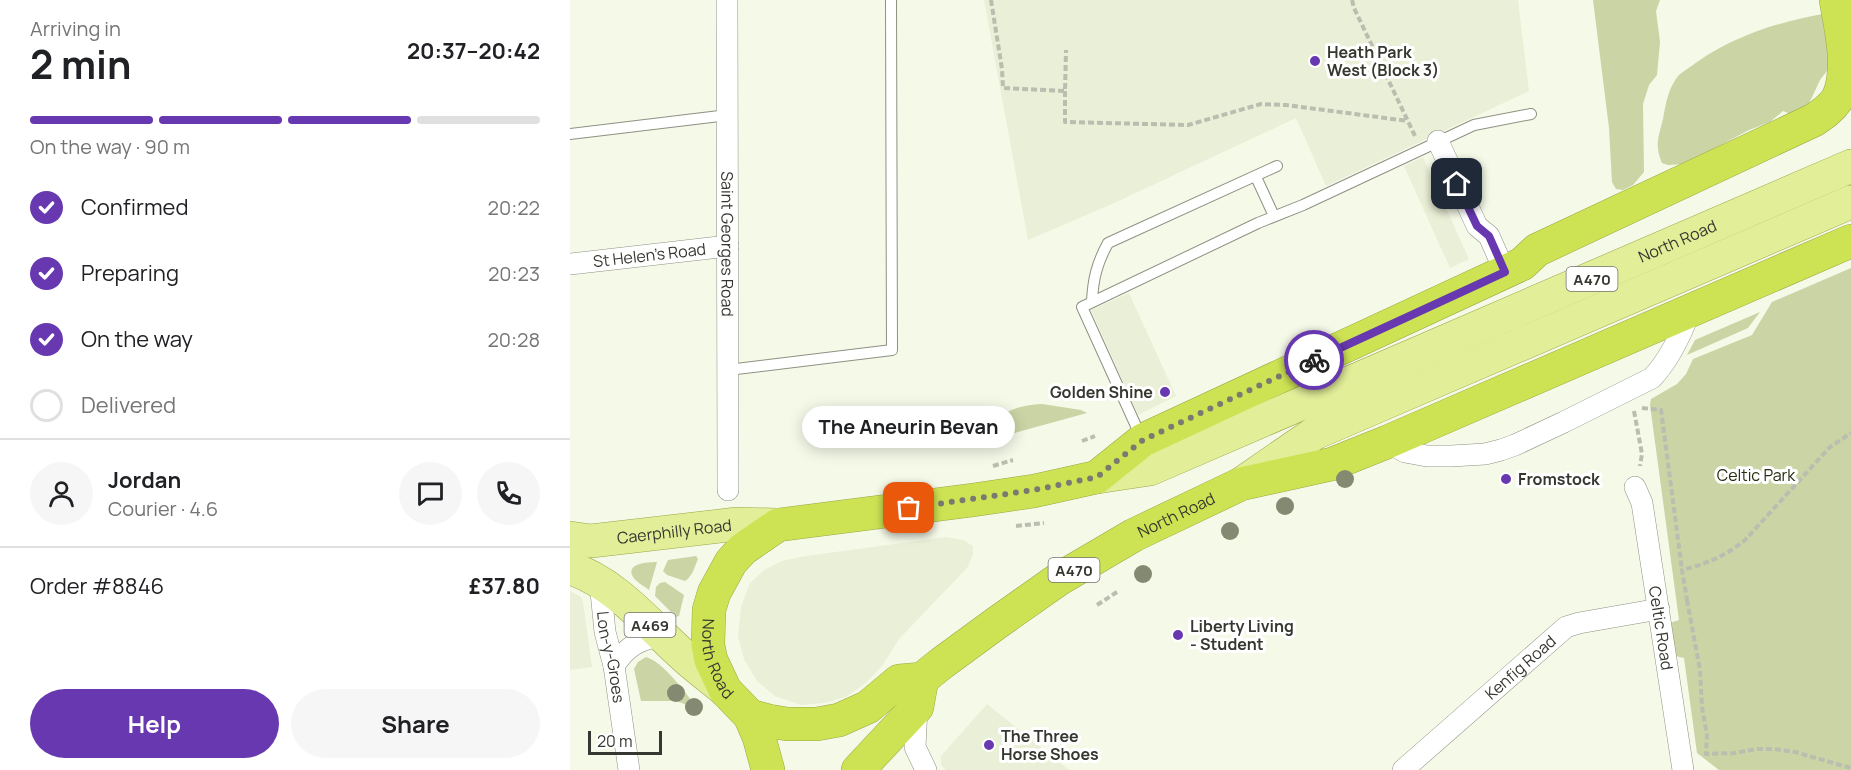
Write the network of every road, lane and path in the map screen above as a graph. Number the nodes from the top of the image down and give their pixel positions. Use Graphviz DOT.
graph roads {
  1 [pos="727,0"];
  2 [pos="891,0"];
  3 [pos="991,0"];
  4 [pos="1352,0"];
  5 [pos="1836,0"];
  6 [pos="1066,50"];
  7 [pos="1065,91"];
  8 [pos="1531,114"];
  9 [pos="728,115"];
  10 [pos="1851,116"];
  11 [pos="1408,121"];
  12 [pos="570,134"];
  13 [pos="1428,142"];
  14 [pos="1277,166"];
  15 [pos="1851,166"];
  16 [pos="1256,177"];
  17 [pos="1851,202"];
  18 [pos="1274,216"];
  19 [pos="1851,241"];
  20 [pos="728,246"];
  21 [pos="570,264"];
  22 [pos="1513,268"];
  23 [pos="1092,301"];
  24 [pos="1690,310"];
  25 [pos="728,370"];
  26 [pos="1340,405"];
  27 [pos="1851,434"];
  28 [pos="1095,436"];
  29 [pos="1143,440"];
  30 [pos="1082,441"];
  31 [pos="1387,442"];
  32 [pos="1013,460"];
  33 [pos="992,466"];
  34 [pos="1097,477"];
  35 [pos="1241,484"];
  36 [pos="1635,487"];
  37 [pos="728,490"];
  38 [pos="1044,523"];
  39 [pos="778,525"];
  40 [pos="1016,526"];
  41 [pos="570,538"];
  42 [pos="570,568"];
  43 [pos="1682,570"];
  44 [pos="600,582"];
  45 [pos="1117,592"];
  46 [pos="1687,600"];
  47 [pos="1097,605"];
  48 [pos="1659,609"];
  49 [pos="663,636"];
  50 [pos="614,666"];
  51 [pos="724,690"];
  52 [pos="920,693"];
  53 [pos="750,716"];
  54 [pos="868,768"];
  55 [pos="1851,768"];
  56 [pos="628,770"];
  57 [pos="768,770"];
  58 [pos="926,770"];
  59 [pos="1403,770"];
  60 [pos="1683,770"];
  1 -- 9 [label="street, Saint Georges Road"];
  2 -- 25 [label="lane"];
  3 -- 7 [label="path"];
  4 -- 11 [label="path"];
  5 -- 22 [label="highway"];
  6 -- 7 [label="path"];
  7 -- 11 [label="path"];
  8 -- 13 [label="lane"];
  9 -- 12 [label="lane"];
  9 -- 20 [label="street, Saint Georges Road"];
  10 -- 22 [label="highway"];
  11 -- 13 [label="path"];
  13 -- 18 [label="lane"];
  13 -- 22 [label="street"];
  14 -- 16 [label="lane"];
  15 -- 26 [label="main road, North Road / A470"];
  16 -- 18 [label="lane"];
  16 -- 23 [label="lane"];
  17 -- 26 [label="main road, North Road / A470"];
  18 -- 23 [label="lane"];
  19 -- 24 [label="highway"];
  20 -- 21 [label="street, St Helen's Road"];
  20 -- 25 [label="street, Saint Georges Road"];
  22 -- 29 [label="highway"];
  23 -- 29 [label="lane"];
  24 -- 31 [label="highway"];
  24 -- 31 [label="street"];
  25 -- 37 [label="street, Saint Georges Road"];
  26 -- 34 [label="main road, North Road / A470"];
  26 -- 35 [label="main road, North Road / A470"];
  27 -- 43 [label="path"];
  28 -- 30 [label="path"];
  29 -- 34 [label="highway"];
  31 -- 35 [label="highway"];
  32 -- 33 [label="path"];
  34 -- 39 [label="highway, North Road / A470"];
  35 -- 52 [label="highway, North Road / A470"];
  36 -- 43 [label="path"];
  36 -- 48 [label="street, Celtic Road"];
  38 -- 40 [label="path"];
  39 -- 41 [label="main road, Caerphilly Road"];
  39 -- 51 [label="highway, North Road / A470"];
  42 -- 44 [label="main road, A469"];
  43 -- 46 [label="path"];
  44 -- 49 [label="main road, A469"];
  44 -- 50 [label="street, Lon-y-Groes"];
  45 -- 47 [label="path"];
  46 -- 48 [label="path"];
  46 -- 55 [label="path"];
  48 -- 59 [label="street, Kenfig Road"];
  48 -- 60 [label="street, Celtic Road"];
  49 -- 50 [label="street"];
  49 -- 51 [label="main road, A469"];
  50 -- 56 [label="street, Lon-y-Groes"];
  51 -- 53 [label="highway, North Road / A470"];
  52 -- 53 [label="highway, North Road / A470"];
  52 -- 54 [label="highway, A470"];
  52 -- 58 [label="street"];
  53 -- 57 [label="highway, A470"];
}
